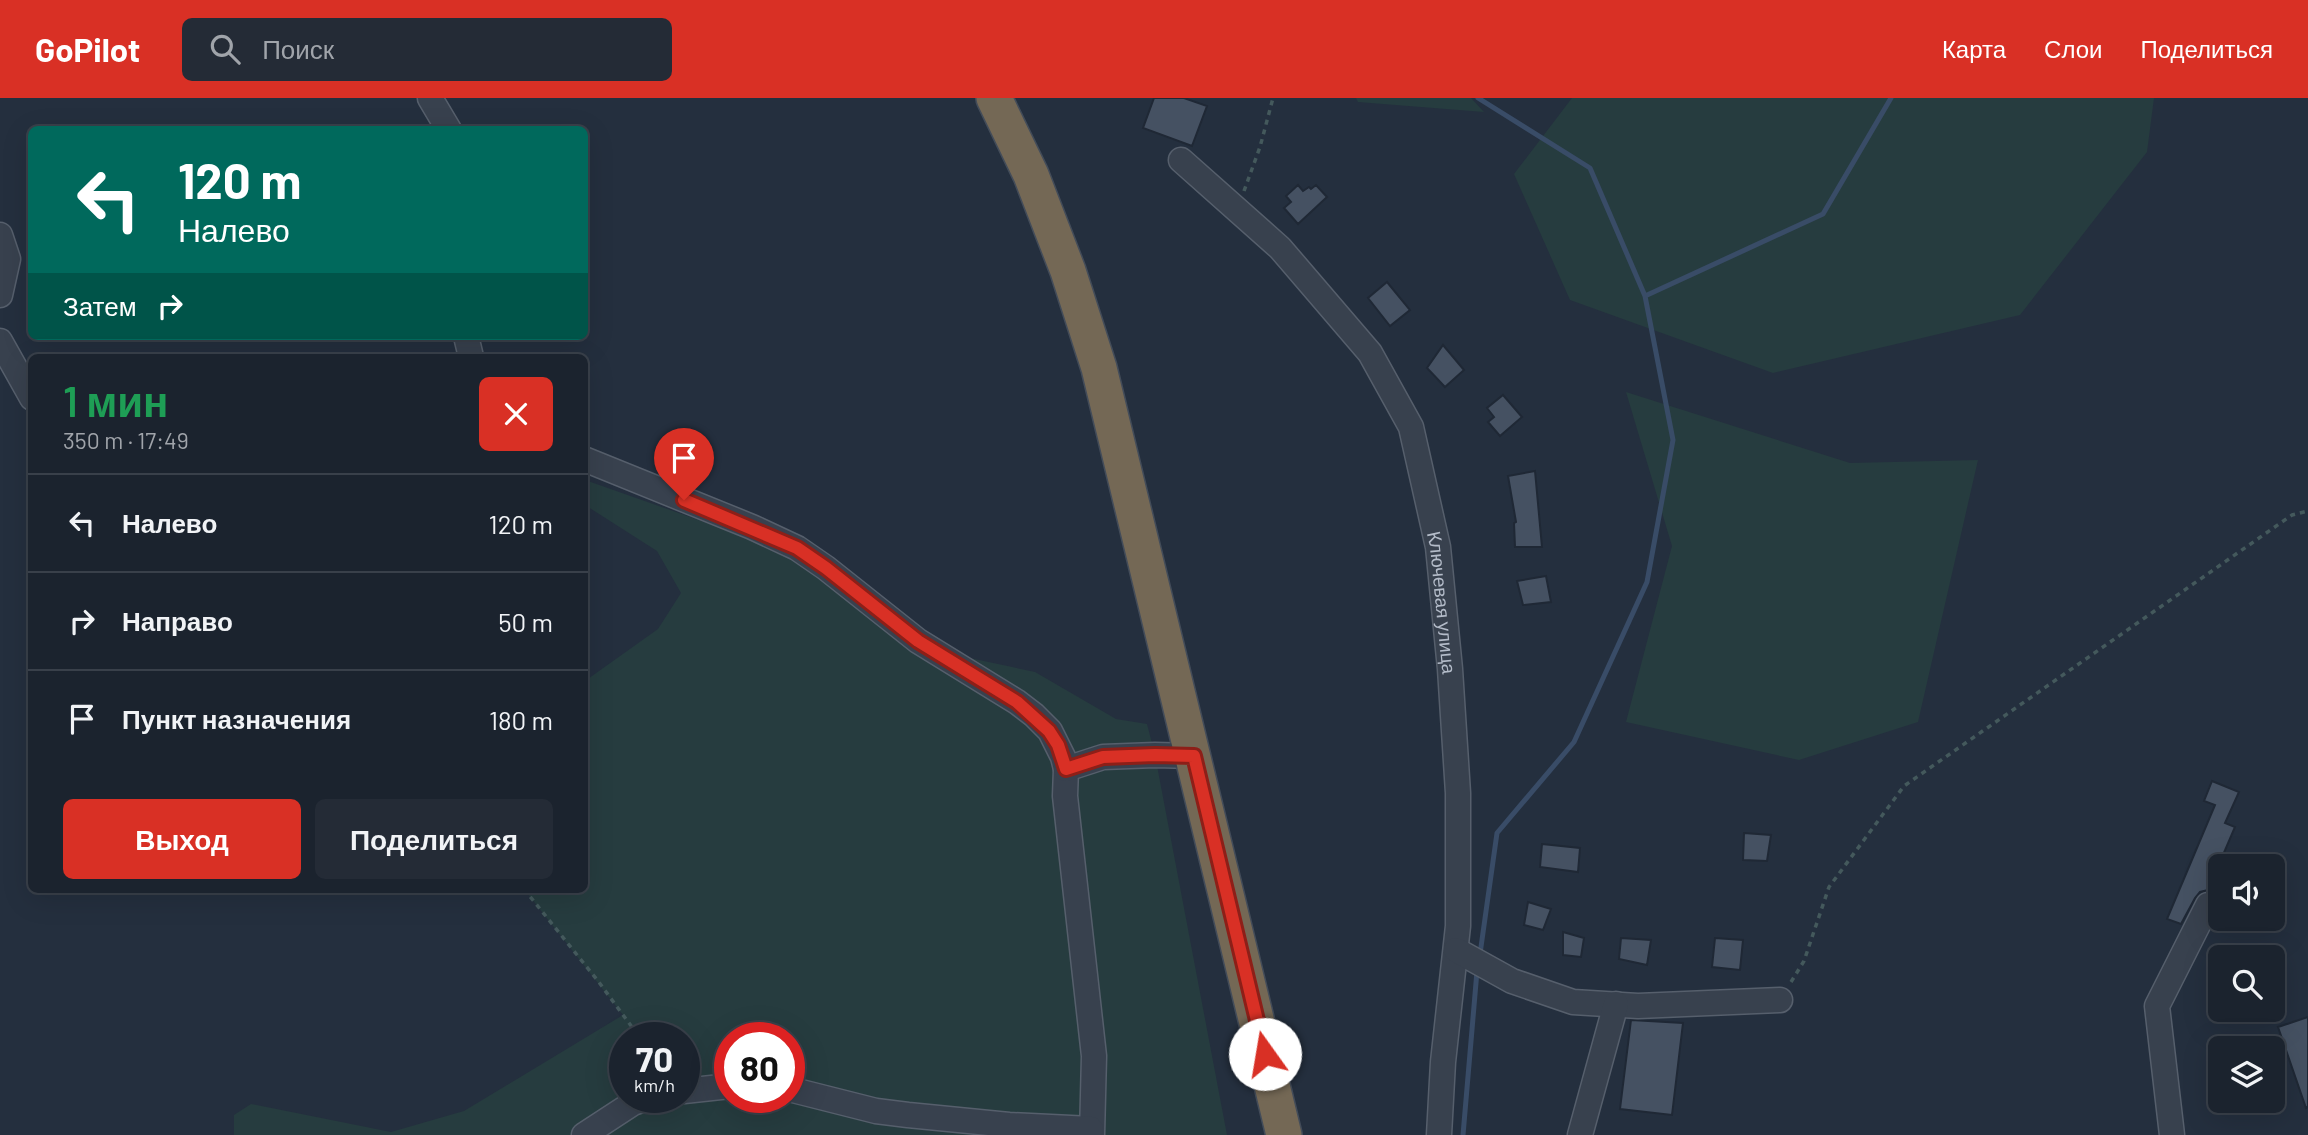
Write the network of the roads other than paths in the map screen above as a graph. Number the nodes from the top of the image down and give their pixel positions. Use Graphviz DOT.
graph roads {
  1 [pos="430,98"];
  2 [pos="995,98"];
  3 [pos="447,126"];
  4 [pos="1181,160"];
  5 [pos="0,235"];
  6 [pos="0,295"];
  7 [pos="0,341"];
  8 [pos="28,391"];
  9 [pos="588,461"];
  10 [pos="1194,756"];
  11 [pos="1066,769"];
  12 [pos="2208,905"];
  13 [pos="1456,950"];
  14 [pos="1780,1000"];
  15 [pos="1616,1004"];
  16 [pos="805,1093"];
  17 [pos="618,1113"];
  18 [pos="1091,1132"];
  19 [pos="584,1135"];
  20 [pos="1284,1135"];
  21 [pos="1439,1135"];
  22 [pos="1580,1135"];
  23 [pos="2172,1135"];
  1 -- 3 [label="street"];
  2 -- 10 [label="highway"];
  4 -- 13 [label="street, Ключевая улица"];
  5 -- 6 [label="street"];
  7 -- 8 [label="street"];
  9 -- 11 [label="street"];
  10 -- 11 [label="street"];
  10 -- 20 [label="highway"];
  11 -- 18 [label="street"];
  12 -- 23 [label="street"];
  13 -- 15 [label="street"];
  13 -- 21 [label="street, Ключевая улица"];
  14 -- 15 [label="street"];
  15 -- 22 [label="street"];
  16 -- 18 [label="street"];
  17 -- 19 [label="street"];
}
